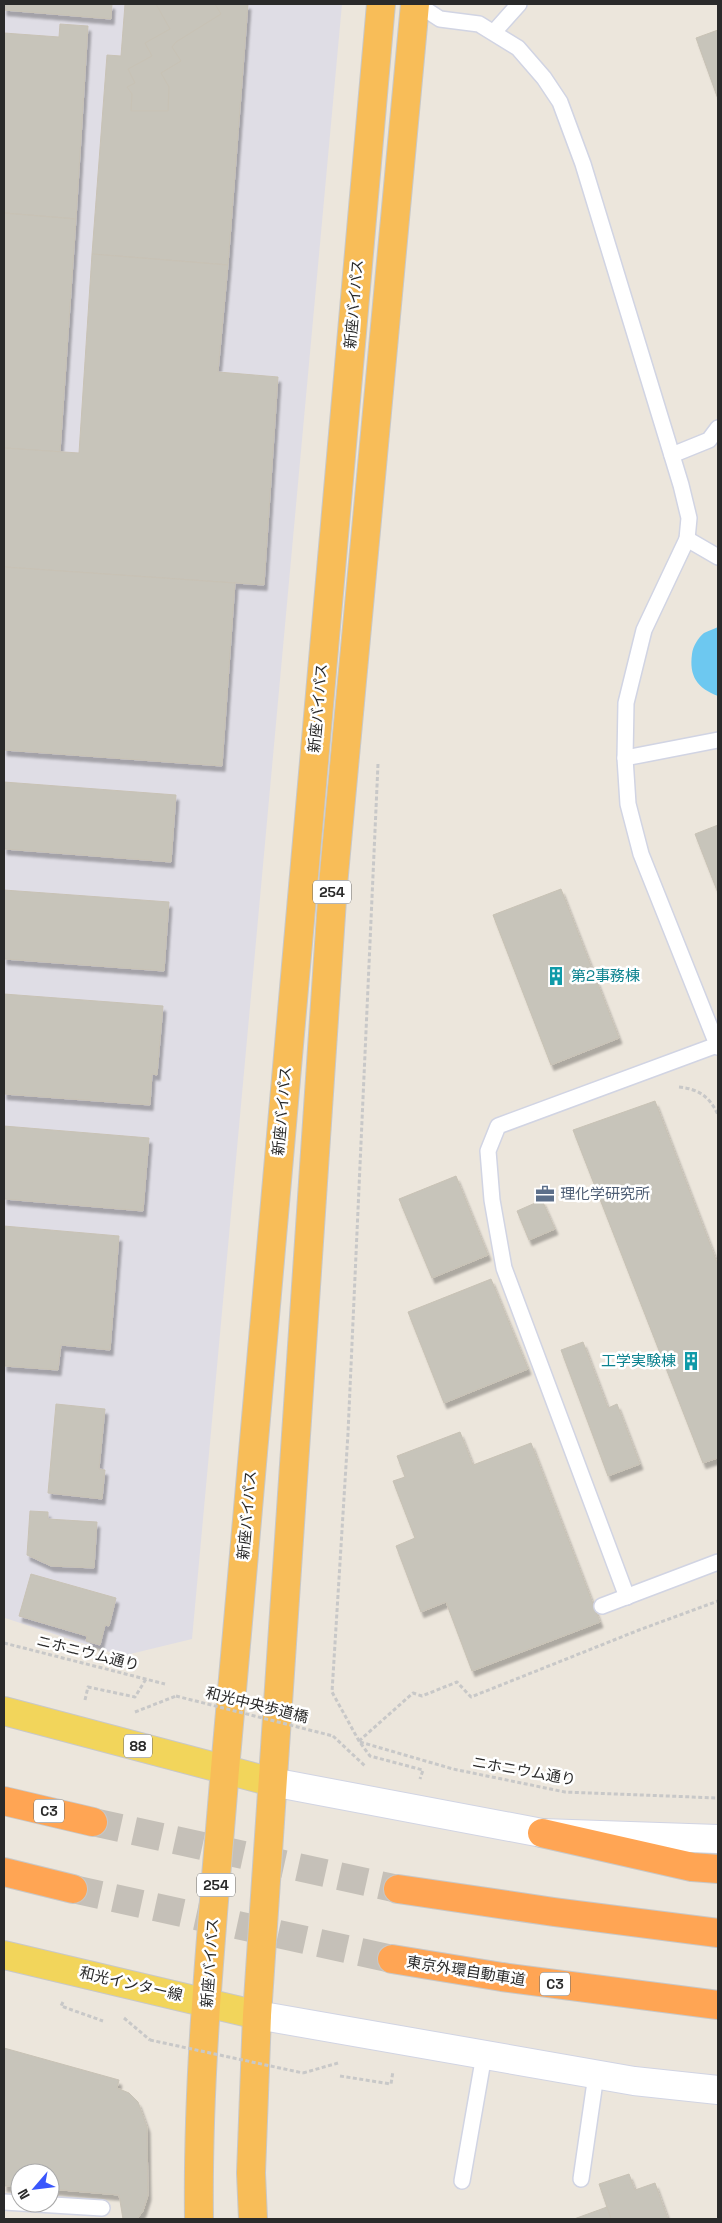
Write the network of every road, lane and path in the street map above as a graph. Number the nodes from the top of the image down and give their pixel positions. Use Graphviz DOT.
graph roads {
  1 [pos="381,4"];
  2 [pos="416,4"];
  3 [pos="519,4"];
  4 [pos="494,32"];
  5 [pos="718,428"];
  6 [pos="672,455"];
  7 [pos="687,539"];
  8 [pos="718,557"];
  9 [pos="718,740"];
  10 [pos="379,757"];
  11 [pos="625,758"];
  12 [pos="718,1046"];
  13 [pos="718,1562"];
  14 [pos="627,1597"];
  15 [pos="718,1601"];
  16 [pos="602,1606"];
  17 [pos="4,1643"];
  18 [pos="146,1679"];
  19 [pos="165,1684"];
  20 [pos="84,1704"];
  21 [pos="4,1711"];
  22 [pos="131,1713"];
  23 [pos="359,1742"];
  24 [pos="367,1768"];
  25 [pos="225,1769"];
  26 [pos="272,1782"];
  27 [pos="419,1784"];
  28 [pos="718,1798"];
  29 [pos="4,1801"];
  30 [pos="93,1822"];
  31 [pos="542,1833"];
  32 [pos="718,1839"];
  33 [pos="718,1869"];
  34 [pos="4,1872"];
  35 [pos="73,1889"];
  36 [pos="398,1889"];
  37 [pos="718,1933"];
  38 [pos="4,1955"];
  39 [pos="392,1959"];
  40 [pos="207,2002"];
  41 [pos="718,2005"];
  42 [pos="67,2008"];
  43 [pos="257,2014"];
  44 [pos="103,2021"];
  45 [pos="150,2040"];
  46 [pos="484,2055"];
  47 [pos="346,2061"];
  48 [pos="388,2068"];
  49 [pos="596,2074"];
  50 [pos="340,2076"];
  51 [pos="718,2090"];
  52 [pos="581,2179"];
  53 [pos="462,2181"];
  54 [pos="4,2202"];
  55 [pos="102,2208"];
  56 [pos="199,2219"];
  57 [pos="253,2219"];
  1 -- 25 [label="highway, 新座バイパス / 254"];
  2 -- 4 [label="lane"];
  2 -- 26 [label="highway, 新座バイパス / 254"];
  3 -- 4 [label="lane"];
  4 -- 6 [label="lane"];
  5 -- 6 [label="lane"];
  6 -- 7 [label="lane"];
  7 -- 8 [label="lane"];
  7 -- 11 [label="lane"];
  9 -- 11 [label="lane"];
  10 -- 23 [label="path"];
  11 -- 12 [label="lane"];
  12 -- 14 [label="lane"];
  13 -- 14 [label="lane"];
  14 -- 16 [label="lane"];
  15 -- 23 [label="path"];
  17 -- 18 [label="path, ニホニウム通り"];
  18 -- 19 [label="path"];
  18 -- 20 [label="path, ニホニウム通り"];
  21 -- 25 [label="main road, 88"];
  22 -- 24 [label="path, 和光中央歩道橋, bridge"];
  23 -- 27 [label="path"];
  23 -- 28 [label="path, ニホニウム通り"];
  25 -- 26 [label="main road, 88"];
  25 -- 40 [label="highway, 新座バイパス / 254"];
  26 -- 31 [label="street"];
  26 -- 43 [label="highway, 新座バイパス / 254"];
  29 -- 30 [label="highway, C3"];
  31 -- 32 [label="street"];
  31 -- 33 [label="highway"];
  34 -- 35 [label="highway"];
  36 -- 37 [label="highway"];
  38 -- 40 [label="main road, 和光インター線"];
  39 -- 41 [label="highway, 東京外環自動車道 / C3"];
  40 -- 43 [label="main road, 和光インター線"];
  40 -- 56 [label="highway, 新座バイパス / 254"];
  42 -- 44 [label="path"];
  43 -- 46 [label="street"];
  43 -- 57 [label="highway, 新座バイパス / 254"];
  45 -- 47 [label="path, bridge"];
  46 -- 49 [label="street"];
  46 -- 53 [label="lane"];
  48 -- 50 [label="path"];
  49 -- 51 [label="street"];
  49 -- 52 [label="lane"];
  54 -- 55 [label="lane"];
}
